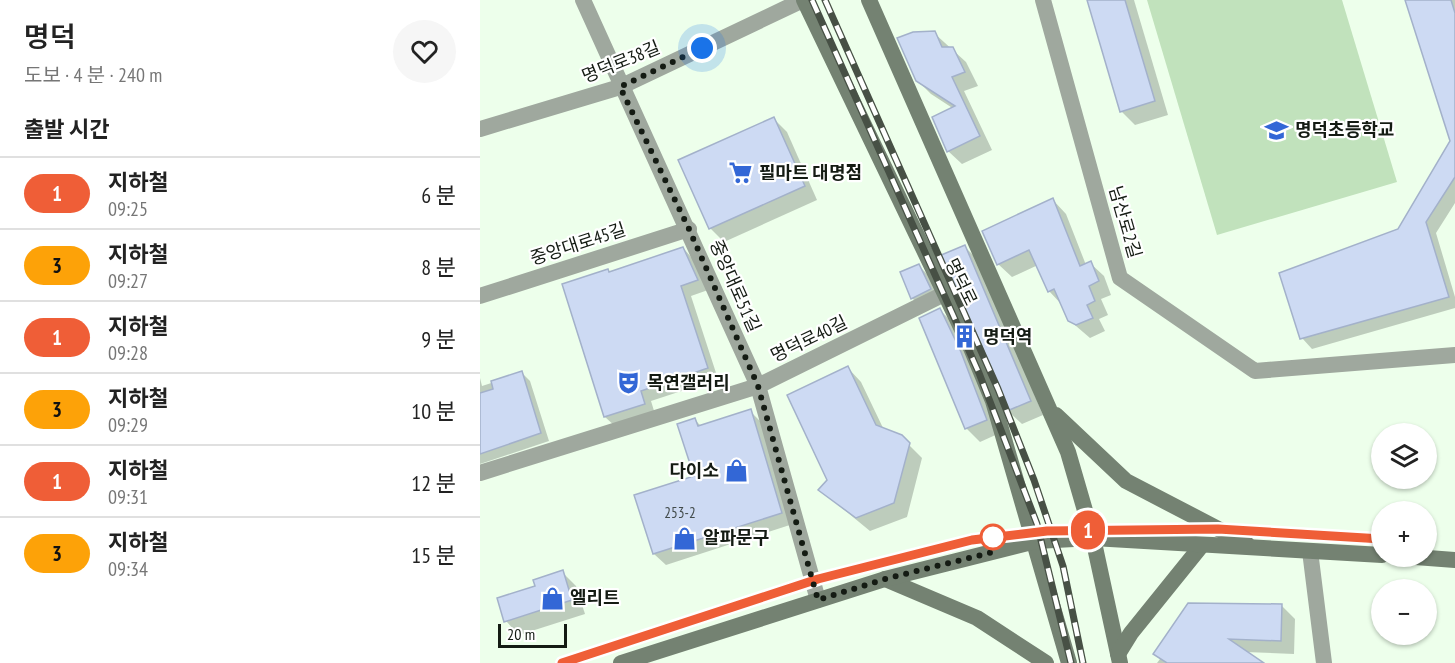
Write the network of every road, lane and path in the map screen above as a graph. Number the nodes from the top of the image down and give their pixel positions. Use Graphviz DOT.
graph roads {
  1 [pos="583,0"];
  2 [pos="804,0"];
  3 [pos="869,0"];
  4 [pos="1043,0"];
  5 [pos="620,87"];
  6 [pos="480,129"];
  7 [pos="689,229"];
  8 [pos="944,294"];
  9 [pos="480,296"];
  10 [pos="1455,355"];
  11 [pos="758,386"];
  12 [pos="1050,410"];
  13 [pos="480,473"];
  14 [pos="1093,538"];
  15 [pos="1036,541"];
  16 [pos="1202,545"];
  17 [pos="1253,547"];
  18 [pos="1310,551"];
  19 [pos="1371,554"];
  20 [pos="1437,559"];
  21 [pos="1455,560"];
  22 [pos="885,579"];
  23 [pos="818,600"];
  24 [pos="1119,659"];
  25 [pos="621,663"];
  26 [pos="1046,663"];
  27 [pos="1069,663"];
  28 [pos="1324,663"];
  1 -- 5 [label="street, 중앙대로51길"];
  2 -- 5 [label="street, 명덕로38길"];
  2 -- 8 [label="main road, 명덕로"];
  3 -- 12 [label="main road, 명덕로"];
  4 -- 10 [label="street, 남산로2길"];
  5 -- 6 [label="street, 명덕로38길"];
  5 -- 7 [label="street, 중앙대로51길"];
  7 -- 9 [label="street, 중앙대로45길"];
  7 -- 11 [label="street, 중앙대로51길"];
  8 -- 11 [label="street, 명덕로40길"];
  8 -- 15 [label="main road, 명덕로"];
  11 -- 13 [label="street, 명덕로40길"];
  11 -- 23 [label="street, 중앙대로51길"];
  12 -- 14 [label="main road, 명덕로"];
  12 -- 17 [label="main road"];
  14 -- 15 [label="main road"];
  14 -- 16 [label="main road"];
  14 -- 24 [label="main road, 명덕로"];
  15 -- 22 [label="main road"];
  15 -- 27 [label="main road, 명덕로"];
  16 -- 17 [label="main road"];
  16 -- 24 [label="main road"];
  17 -- 18 [label="main road"];
  18 -- 19 [label="main road"];
  18 -- 28 [label="street"];
  20 -- 21 [label="main road"];
  22 -- 23 [label="main road"];
  22 -- 26 [label="main road"];
  23 -- 25 [label="main road"];
}
